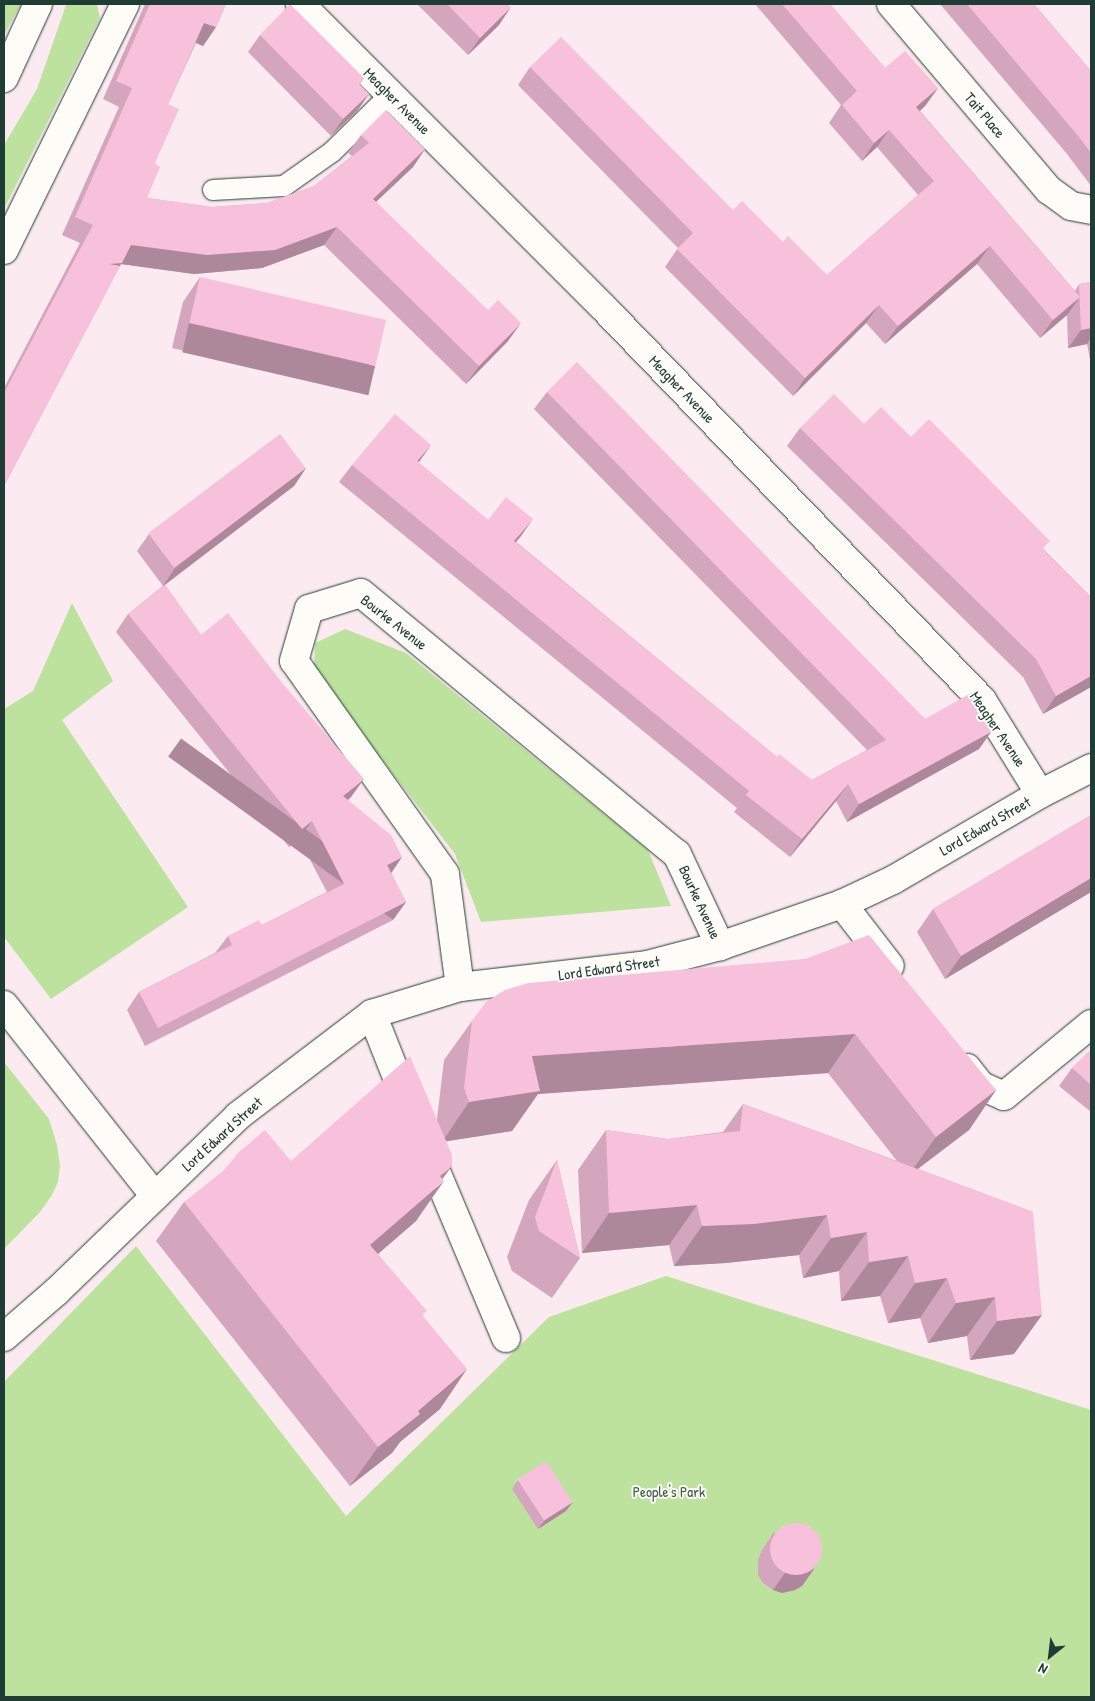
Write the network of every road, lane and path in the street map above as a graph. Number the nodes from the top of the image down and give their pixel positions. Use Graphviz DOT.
graph roads {
  1 [pos="38,4"];
  2 [pos="125,4"];
  3 [pos="300,4"];
  4 [pos="891,4"];
  5 [pos="4,78"];
  6 [pos="391,94"];
  7 [pos="213,190"];
  8 [pos="1091,210"];
  9 [pos="4,250"];
  10 [pos="1091,768"];
  11 [pos="1040,794"];
  12 [pos="842,904"];
  13 [pos="720,946"];
  14 [pos="903,983"];
  15 [pos="460,987"];
  16 [pos="4,1005"];
  17 [pos="372,1014"];
  18 [pos="1091,1024"];
  19 [pos="951,1046"];
  20 [pos="155,1196"];
  21 [pos="4,1337"];
  22 [pos="506,1338"];
  1 -- 5 [label="street"];
  2 -- 9 [label="street"];
  3 -- 6 [label="street, Meagher Avenue"];
  4 -- 8 [label="street, Tait Place"];
  6 -- 7 [label="lane"];
  6 -- 11 [label="street, Meagher Avenue"];
  10 -- 11 [label="street, Lord Edward Street"];
  11 -- 12 [label="street, Lord Edward Street"];
  12 -- 13 [label="street, Lord Edward Street"];
  12 -- 14 [label="street"];
  13 -- 15 [label="street, Lord Edward Street"];
  13 -- 15 [label="street, Bourke Avenue"];
  15 -- 17 [label="street, Lord Edward Street"];
  16 -- 20 [label="street"];
  17 -- 20 [label="street, Lord Edward Street"];
  17 -- 22 [label="street"];
  18 -- 19 [label="street"];
  20 -- 21 [label="street, Lord Edward Street"];
}
